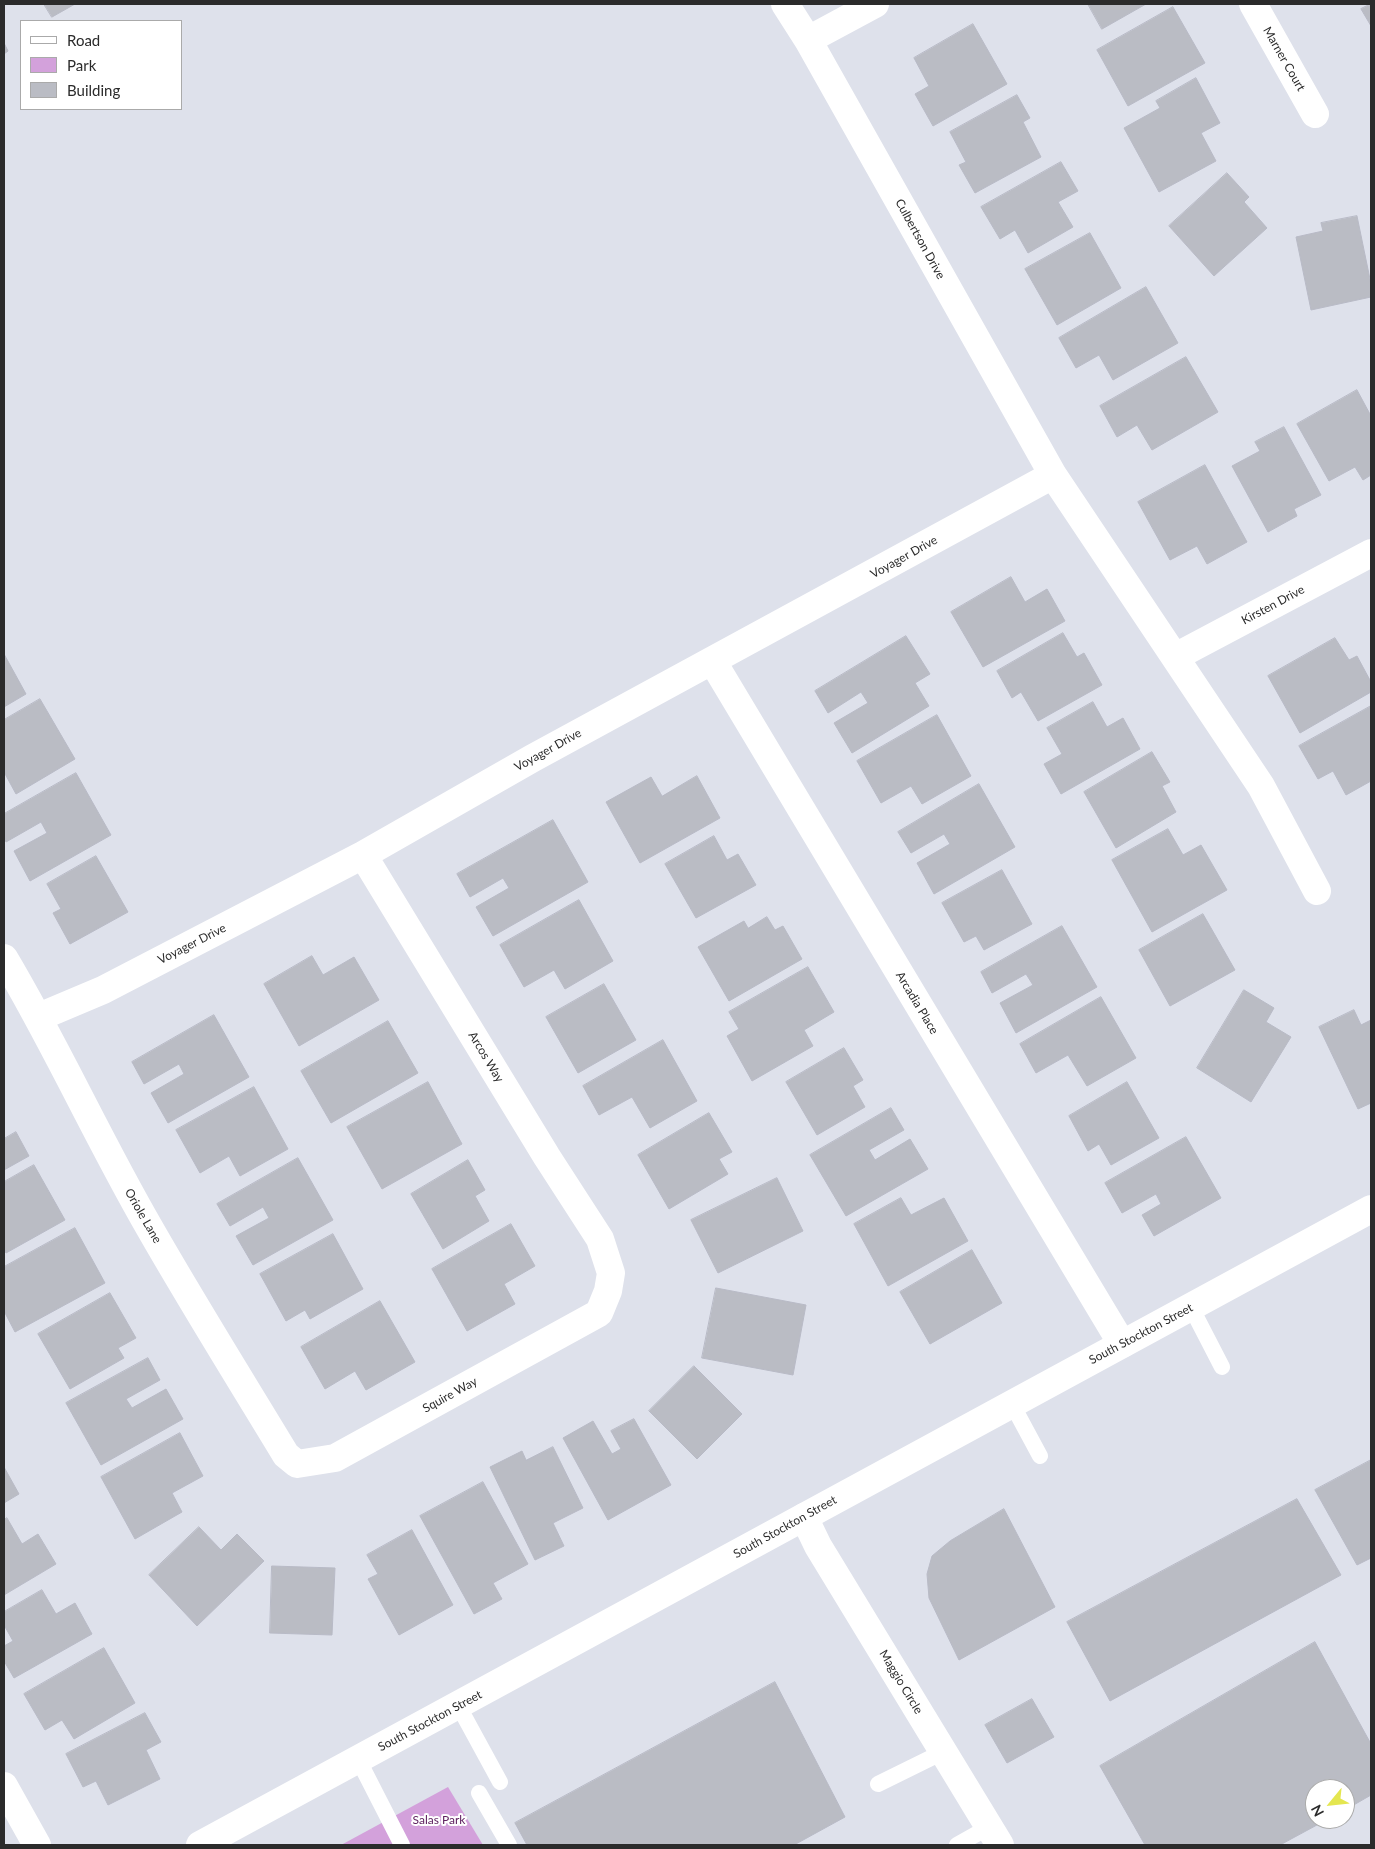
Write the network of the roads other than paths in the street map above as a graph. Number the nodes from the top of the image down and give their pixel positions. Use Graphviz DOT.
graph roads {
  1 [pos="785,4"];
  2 [pos="875,4"];
  3 [pos="1253,4"];
  4 [pos="808,40"];
  5 [pos="1315,114"];
  6 [pos="1053,475"];
  7 [pos="1371,553"];
  8 [pos="1175,657"];
  9 [pos="713,662"];
  10 [pos="363,855"];
  11 [pos="1317,891"];
  12 [pos="4,958"];
  13 [pos="39,1017"];
  14 [pos="1371,1210"];
  15 [pos="1191,1307"];
  16 [pos="599,1314"];
  17 [pos="1122,1344"];
  18 [pos="1222,1367"];
  19 [pos="1012,1404"];
  20 [pos="1040,1456"];
  21 [pos="297,1464"];
  22 [pos="804,1517"];
  23 [pos="458,1705"];
  24 [pos="943,1752"];
  25 [pos="358,1759"];
  26 [pos="500,1782"];
  27 [pos="878,1784"];
  28 [pos="4,1786"];
  29 [pos="480,1794"];
  30 [pos="994,1836"];
  31 [pos="37,1845"];
  32 [pos="200,1845"];
  33 [pos="402,1845"];
  34 [pos="508,1845"];
  35 [pos="956,1845"];
  1 -- 4 [label="street, Culbertson Drive"];
  2 -- 4 [label="street"];
  3 -- 5 [label="street, Marner Court"];
  4 -- 6 [label="street, Culbertson Drive"];
  6 -- 8 [label="street, Culbertson Drive"];
  6 -- 9 [label="street, Voyager Drive"];
  7 -- 8 [label="street, Kirsten Drive"];
  8 -- 11 [label="street, Culbertson Drive"];
  9 -- 10 [label="street, Voyager Drive"];
  9 -- 17 [label="street, Arcadia Place"];
  10 -- 13 [label="street, Voyager Drive"];
  10 -- 16 [label="street, Arcos Way"];
  12 -- 13 [label="street, Oriole Lane"];
  13 -- 21 [label="street, Oriole Lane"];
  14 -- 15 [label="street, South Stockton Street"];
  15 -- 17 [label="street, South Stockton Street"];
  15 -- 18 [label="lane"];
  16 -- 21 [label="street, Squire Way"];
  17 -- 19 [label="street, South Stockton Street"];
  19 -- 20 [label="lane"];
  19 -- 22 [label="street, South Stockton Street"];
  22 -- 23 [label="street, South Stockton Street"];
  22 -- 24 [label="street, Maggio Circle"];
  23 -- 25 [label="street, South Stockton Street"];
  23 -- 26 [label="lane"];
  24 -- 27 [label="lane"];
  24 -- 30 [label="street, Maggio Circle"];
  25 -- 32 [label="street, South Stockton Street"];
  25 -- 33 [label="lane"];
  28 -- 31 [label="street"];
  29 -- 34 [label="lane"];
  30 -- 35 [label="lane"];
}
